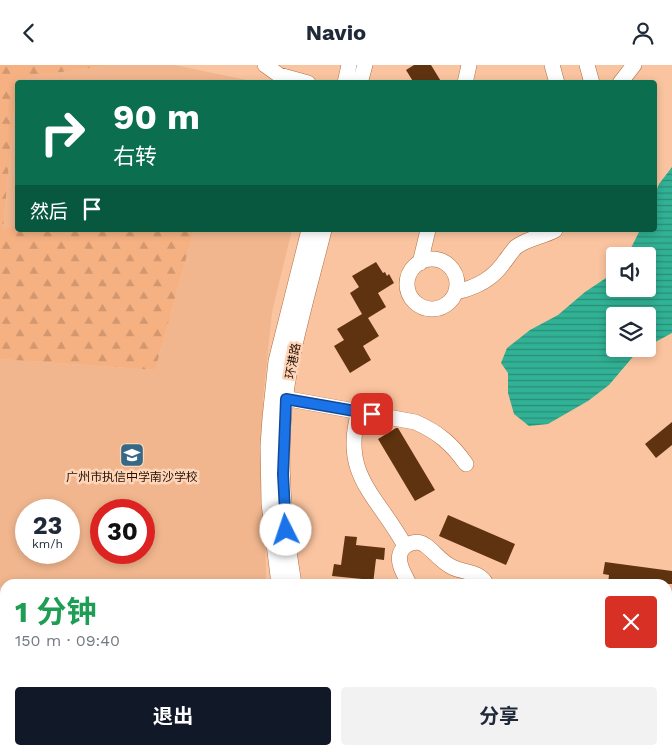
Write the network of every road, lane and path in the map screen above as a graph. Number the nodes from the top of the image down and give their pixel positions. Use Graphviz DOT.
graph roads {
  1 [pos="264,65"];
  2 [pos="349,65"];
  3 [pos="364,65"];
  4 [pos="470,65"];
  5 [pos="552,65"];
  6 [pos="587,65"];
  7 [pos="634,65"];
  8 [pos="298,80"];
  9 [pos="346,80"];
  10 [pos="361,80"];
  11 [pos="466,80"];
  12 [pos="556,80"];
  13 [pos="591,80"];
  14 [pos="622,80"];
  15 [pos="308,232"];
  16 [pos="324,232"];
  17 [pos="428,232"];
  18 [pos="550,232"];
  19 [pos="420,263"];
  20 [pos="456,292"];
  21 [pos="279,397"];
  22 [pos="359,412"];
  23 [pos="466,464"];
  24 [pos="405,546"];
  25 [pos="278,579"];
  26 [pos="293,579"];
  27 [pos="407,579"];
  28 [pos="483,579"];
  1 -- 8 [label="street"];
  2 -- 9 [label="street"];
  3 -- 10 [label="street"];
  4 -- 11 [label="street"];
  5 -- 12 [label="street"];
  6 -- 13 [label="street"];
  7 -- 14 [label="street"];
  15 -- 21 [label="street, 环港路"];
  16 -- 21 [label="street, 环港路"];
  17 -- 19 [label="street"];
  18 -- 20 [label="street"];
  19 -- 20 [label="street"];
  19 -- 20 [label="street"];
  21 -- 22 [label="street"];
  21 -- 25 [label="street, 环港路"];
  21 -- 26 [label="street, 环港路"];
  22 -- 23 [label="street"];
  22 -- 24 [label="street"];
  24 -- 27 [label="street"];
  24 -- 28 [label="street"];
}
